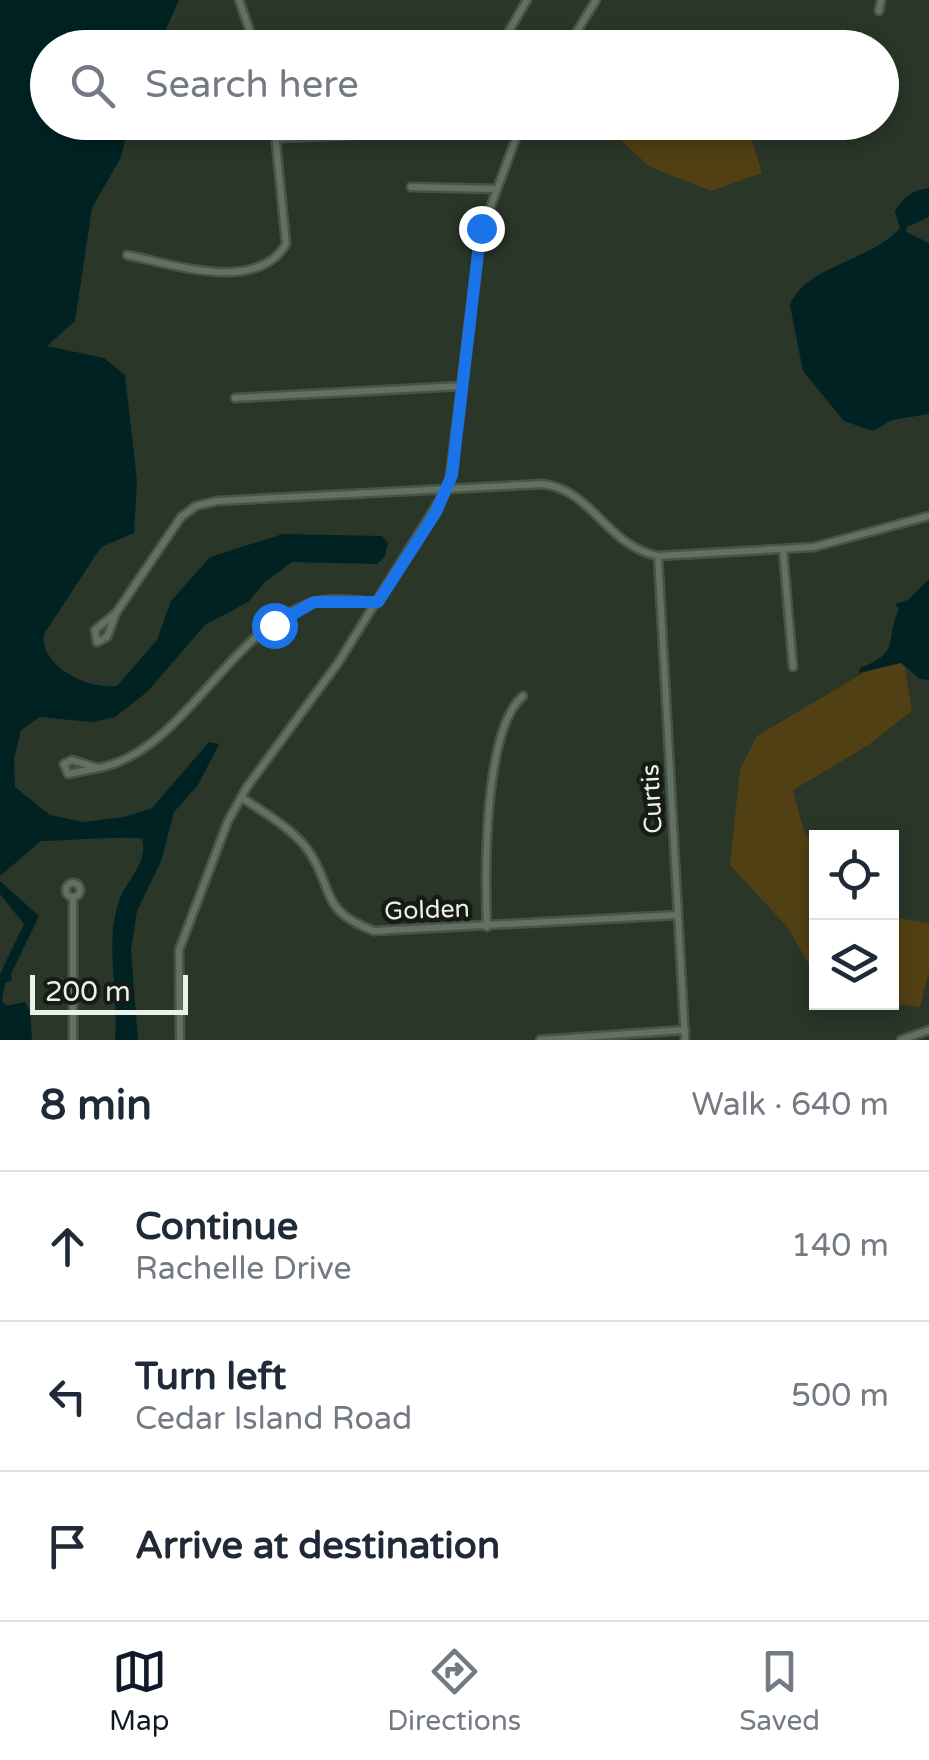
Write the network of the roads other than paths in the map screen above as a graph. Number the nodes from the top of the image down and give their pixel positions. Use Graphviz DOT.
graph roads {
  1 [pos="240,0"];
  2 [pos="527,0"];
  3 [pos="596,0"];
  4 [pos="881,0"];
  5 [pos="879,10"];
  6 [pos="249,30"];
  7 [pos="510,30"];
  8 [pos="578,30"];
  9 [pos="277,140"];
  10 [pos="511,140"];
  11 [pos="411,188"];
  12 [pos="494,189"];
  13 [pos="127,255"];
  14 [pos="462,386"];
  15 [pos="235,398"];
  16 [pos="448,489"];
  17 [pos="929,516"];
  18 [pos="783,550"];
  19 [pos="658,556"];
  20 [pos="378,602"];
  21 [pos="116,613"];
  22 [pos="793,667"];
  23 [pos="522,696"];
  24 [pos="98,768"];
  25 [pos="241,797"];
  26 [pos="73,898"];
  27 [pos="678,915"];
  28 [pos="487,927"];
  29 [pos="685,1030"];
  30 [pos="929,1030"];
  31 [pos="73,1040"];
  32 [pos="180,1040"];
  33 [pos="540,1040"];
  34 [pos="686,1040"];
  35 [pos="901,1040"];
  1 -- 6 [label="street"];
  2 -- 7 [label="street"];
  3 -- 8 [label="street"];
  4 -- 5 [label="street"];
  9 -- 13 [label="street"];
  10 -- 12 [label="street"];
  11 -- 12 [label="street"];
  12 -- 14 [label="street"];
  14 -- 15 [label="street"];
  14 -- 16 [label="street"];
  16 -- 19 [label="street"];
  16 -- 20 [label="street"];
  16 -- 21 [label="street"];
  17 -- 18 [label="street"];
  18 -- 19 [label="street"];
  18 -- 22 [label="street"];
  19 -- 27 [label="street, Curtis"];
  20 -- 24 [label="street"];
  20 -- 25 [label="street"];
  23 -- 28 [label="street"];
  24 -- 24 [label="street"];
  25 -- 28 [label="street, Golden"];
  25 -- 32 [label="street"];
  26 -- 31 [label="street"];
  27 -- 28 [label="street, Golden"];
  27 -- 29 [label="street, Curtis"];
  29 -- 33 [label="street"];
  29 -- 34 [label="street, Curtis"];
  30 -- 35 [label="street"];
}
